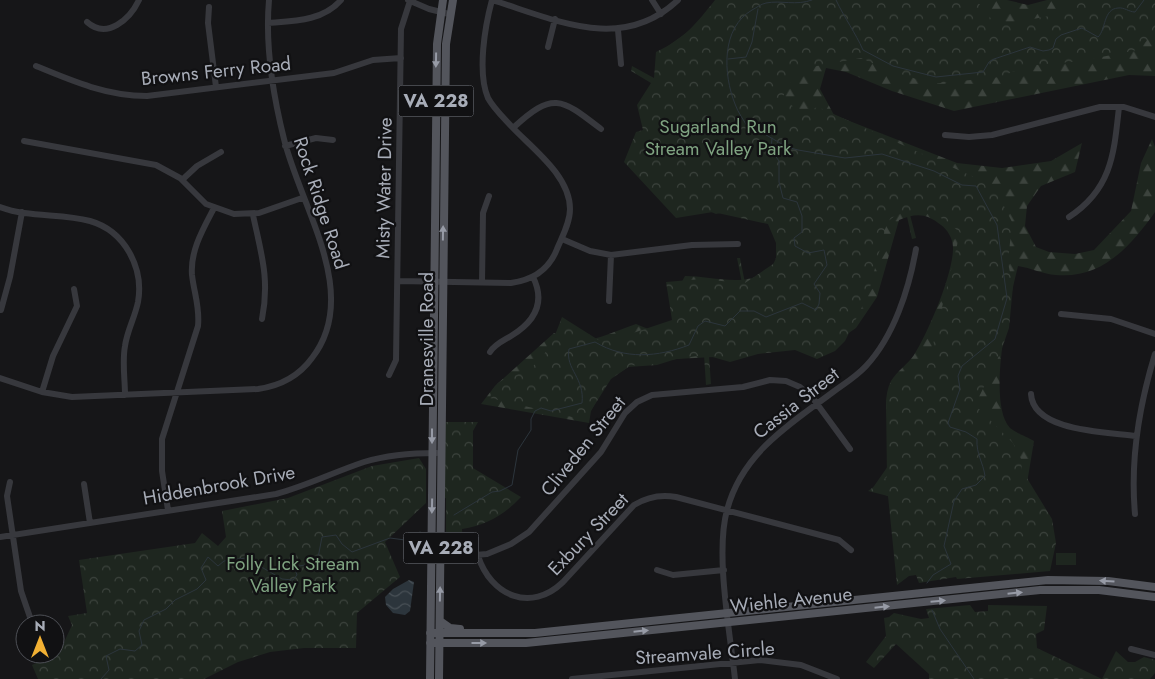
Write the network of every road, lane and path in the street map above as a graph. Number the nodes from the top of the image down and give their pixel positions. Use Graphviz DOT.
graph roads {
  1 [pos="139,0"];
  2 [pos="269,0"];
  3 [pos="342,0"];
  4 [pos="409,0"];
  5 [pos="443,0"];
  6 [pos="452,0"];
  7 [pos="492,0"];
  8 [pos="652,0"];
  9 [pos="678,0"];
  10 [pos="208,7"];
  11 [pos="440,12"];
  12 [pos="449,14"];
  13 [pos="661,14"];
  14 [pos="555,19"];
  15 [pos="87,22"];
  16 [pos="268,23"];
  17 [pos="618,30"];
  18 [pos="548,47"];
  19 [pos="401,58"];
  20 [pos="621,64"];
  21 [pos="36,66"];
  22 [pos="273,80"];
  23 [pos="216,87"];
  24 [pos="1119,107"];
  25 [pos="1155,117"];
  26 [pos="513,128"];
  27 [pos="601,129"];
  28 [pos="945,135"];
  29 [pos="333,140"];
  30 [pos="24,141"];
  31 [pos="285,146"];
  32 [pos="221,152"];
  33 [pos="182,180"];
  34 [pos="489,196"];
  35 [pos="302,198"];
  36 [pos="0,207"];
  37 [pos="214,208"];
  38 [pos="22,212"];
  39 [pos="253,215"];
  40 [pos="1069,217"];
  41 [pos="562,239"];
  42 [pos="738,244"];
  43 [pos="916,249"];
  44 [pos="612,255"];
  45 [pos="533,277"];
  46 [pos="398,281"];
  47 [pos="433,282"];
  48 [pos="442,282"];
  49 [pos="482,282"];
  50 [pos="74,289"];
  51 [pos="609,301"];
  52 [pos="1,310"];
  53 [pos="1060,314"];
  54 [pos="262,319"];
  55 [pos="1155,334"];
  56 [pos="490,352"];
  57 [pos="1155,354"];
  58 [pos="389,375"];
  59 [pos="0,378"];
  60 [pos="42,392"];
  61 [pos="176,393"];
  62 [pos="1030,394"];
  63 [pos="126,396"];
  64 [pos="817,404"];
  65 [pos="1136,436"];
  66 [pos="850,449"];
  67 [pos="432,453"];
  68 [pos="441,453"];
  69 [pos="10,482"];
  70 [pos="84,484"];
  71 [pos="168,510"];
  72 [pos="726,510"];
  73 [pos="1135,514"];
  74 [pos="90,523"];
  75 [pos="13,535"];
  76 [pos="0,537"];
  77 [pos="851,550"];
  78 [pos="478,556"];
  79 [pos="440,558"];
  80 [pos="657,570"];
  81 [pos="724,570"];
  82 [pos="1155,587"];
  83 [pos="1155,597"];
  84 [pos="728,612"];
  85 [pos="29,614"];
  86 [pos="440,621"];
  87 [pos="729,622"];
  88 [pos="430,633"];
  89 [pos="439,633"];
  90 [pos="535,633"];
  91 [pos="430,643"];
  92 [pos="440,643"];
  93 [pos="1131,649"];
  94 [pos="1155,655"];
  95 [pos="733,662"];
  96 [pos="430,679"];
  97 [pos="439,679"];
  98 [pos="572,679"];
  99 [pos="735,679"];
  100 [pos="837,679"];
  1 -- 15 [label="street"];
  2 -- 16 [label="street, Rock Ridge Road"];
  3 -- 16 [label="street"];
  4 -- 11 [label="street"];
  4 -- 19 [label="street, Misty Water Drive"];
  5 -- 11 [label="main road, Dranesville Road / VA 228"];
  6 -- 12 [label="main road, Dranesville Road / VA 228"];
  7 -- 14 [label="street"];
  7 -- 26 [label="street"];
  8 -- 13 [label="street"];
  9 -- 13 [label="street"];
  10 -- 23 [label="street"];
  11 -- 12 [label="street"];
  11 -- 47 [label="main road, Dranesville Road / VA 228, one-way"];
  48 -- 12 [label="main road, Dranesville Road / VA 228, one-way"];
  13 -- 17 [label="street"];
  14 -- 17 [label="street"];
  14 -- 18 [label="street"];
  16 -- 22 [label="street, Rock Ridge Road"];
  17 -- 20 [label="street"];
  19 -- 22 [label="street, Browns Ferry Road"];
  19 -- 46 [label="street, Misty Water Drive"];
  21 -- 23 [label="street, Browns Ferry Road"];
  22 -- 23 [label="street, Browns Ferry Road"];
  22 -- 31 [label="street, Rock Ridge Road"];
  24 -- 25 [label="street"];
  24 -- 28 [label="street"];
  24 -- 40 [label="street"];
  26 -- 27 [label="street"];
  26 -- 41 [label="street"];
  29 -- 31 [label="street"];
  30 -- 33 [label="street"];
  31 -- 35 [label="street, Rock Ridge Road"];
  32 -- 33 [label="street"];
  33 -- 37 [label="street"];
  34 -- 49 [label="street"];
  35 -- 39 [label="street"];
  35 -- 61 [label="street, Rock Ridge Road"];
  36 -- 38 [label="street"];
  37 -- 39 [label="street"];
  37 -- 61 [label="street"];
  38 -- 52 [label="street"];
  38 -- 63 [label="street"];
  39 -- 54 [label="street"];
  41 -- 44 [label="street"];
  41 -- 45 [label="street"];
  42 -- 44 [label="street"];
  43 -- 64 [label="street, Cassia Street"];
  44 -- 51 [label="street"];
  45 -- 49 [label="street"];
  45 -- 56 [label="street"];
  46 -- 47 [label="street"];
  46 -- 58 [label="street, Misty Water Drive"];
  47 -- 48 [label="street"];
  47 -- 67 [label="main road, Dranesville Road / VA 228, one-way"];
  48 -- 49 [label="street"];
  48 -- 68 [label="main road, Dranesville Road / VA 228"];
  50 -- 60 [label="street"];
  53 -- 55 [label="street"];
  57 -- 65 [label="street"];
  59 -- 60 [label="street, Rock Ridge Road"];
  60 -- 63 [label="street, Rock Ridge Road"];
  61 -- 63 [label="street, Rock Ridge Road"];
  61 -- 71 [label="street"];
  62 -- 65 [label="street"];
  64 -- 66 [label="street, Cliveden Street"];
  64 -- 72 [label="street, Cassia Street"];
  64 -- 78 [label="street, Cliveden Street"];
  65 -- 73 [label="street"];
  67 -- 68 [label="street, Hiddenbrook Drive"];
  67 -- 71 [label="street, Hiddenbrook Drive"];
  67 -- 88 [label="main road, Dranesville Road / VA 228, one-way"];
  68 -- 79 [label="main road, Dranesville Road / VA 228"];
  69 -- 75 [label="street"];
  70 -- 74 [label="street"];
  71 -- 74 [label="street, Hiddenbrook Drive"];
  72 -- 77 [label="street, Exbury Street"];
  72 -- 78 [label="street, Exbury Street"];
  72 -- 81 [label="street, Cassia Street"];
  74 -- 75 [label="street, Hiddenbrook Drive"];
  75 -- 76 [label="street, Hiddenbrook Drive"];
  75 -- 85 [label="street"];
  78 -- 79 [label="street, Cliveden Street"];
  86 -- 79 [label="main road, Dranesville Road / VA 228, one-way"];
  80 -- 81 [label="street"];
  81 -- 84 [label="street, Cassia Street"];
  82 -- 84 [label="main road, Wiehle Avenue, one-way"];
  87 -- 83 [label="main road, Wiehle Avenue, one-way"];
  84 -- 87 [label="street, Cassia Street"];
  84 -- 90 [label="main road, Wiehle Avenue"];
  86 -- 89 [label="main road, Dranesville Road / VA 228"];
  86 -- 90 [label="main road"];
  92 -- 87 [label="main road, Wiehle Avenue, one-way"];
  87 -- 95 [label="street, Cassia Street"];
  88 -- 89 [label="main road, Wiehle Avenue"];
  88 -- 91 [label="main road, Dranesville Road / VA 228"];
  89 -- 90 [label="main road, Wiehle Avenue"];
  89 -- 92 [label="main road, Dranesville Road / VA 228"];
  91 -- 92 [label="main road, Wiehle Avenue"];
  91 -- 96 [label="main road, Dranesville Road / VA 228"];
  92 -- 97 [label="main road, Dranesville Road / VA 228"];
  93 -- 94 [label="street"];
  95 -- 98 [label="street, Streamvale Circle"];
  95 -- 99 [label="street, Cassia Street"];
  95 -- 100 [label="street, Streamvale Circle"];
}
